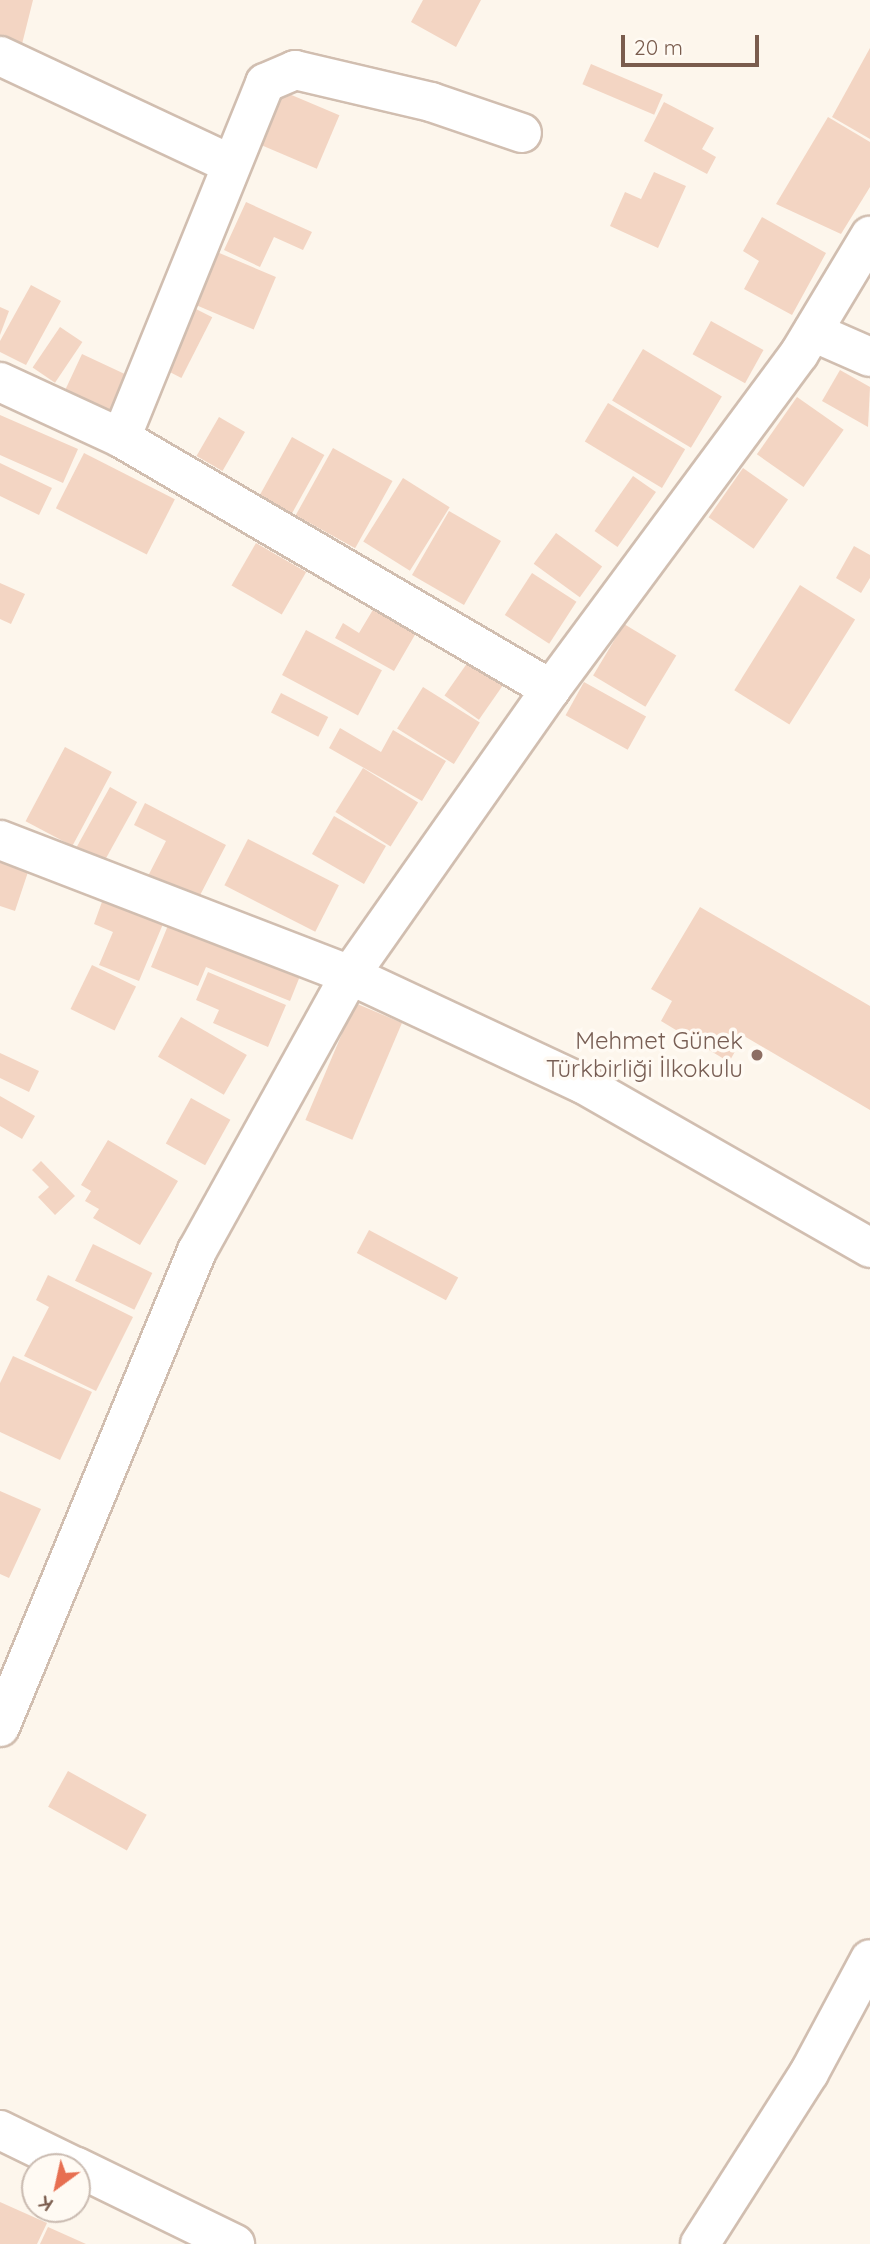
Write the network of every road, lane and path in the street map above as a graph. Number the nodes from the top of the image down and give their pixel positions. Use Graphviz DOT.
graph roads {
  1 [pos="0,56"];
  2 [pos="522,133"];
  3 [pos="231,164"];
  4 [pos="870,236"];
  5 [pos="813,332"];
  6 [pos="870,357"];
  7 [pos="0,382"];
  8 [pos="121,438"];
  9 [pos="551,689"];
  10 [pos="0,840"];
  11 [pos="350,975"];
  12 [pos="870,1248"];
  13 [pos="0,1727"];
  14 [pos="870,1959"];
  15 [pos="0,2130"];
  16 [pos="48,2153"];
  17 [pos="91,2174"];
  18 [pos="235,2244"];
  19 [pos="700,2244"];
  1 -- 3 [label="street"];
  2 -- 3 [label="street"];
  3 -- 8 [label="street"];
  4 -- 5 [label="street"];
  5 -- 6 [label="street"];
  5 -- 9 [label="street"];
  7 -- 8 [label="street"];
  8 -- 9 [label="street"];
  9 -- 11 [label="street"];
  10 -- 11 [label="street"];
  11 -- 12 [label="street"];
  11 -- 13 [label="street"];
  14 -- 19 [label="street"];
  15 -- 16 [label="street"];
  17 -- 18 [label="street"];
}
